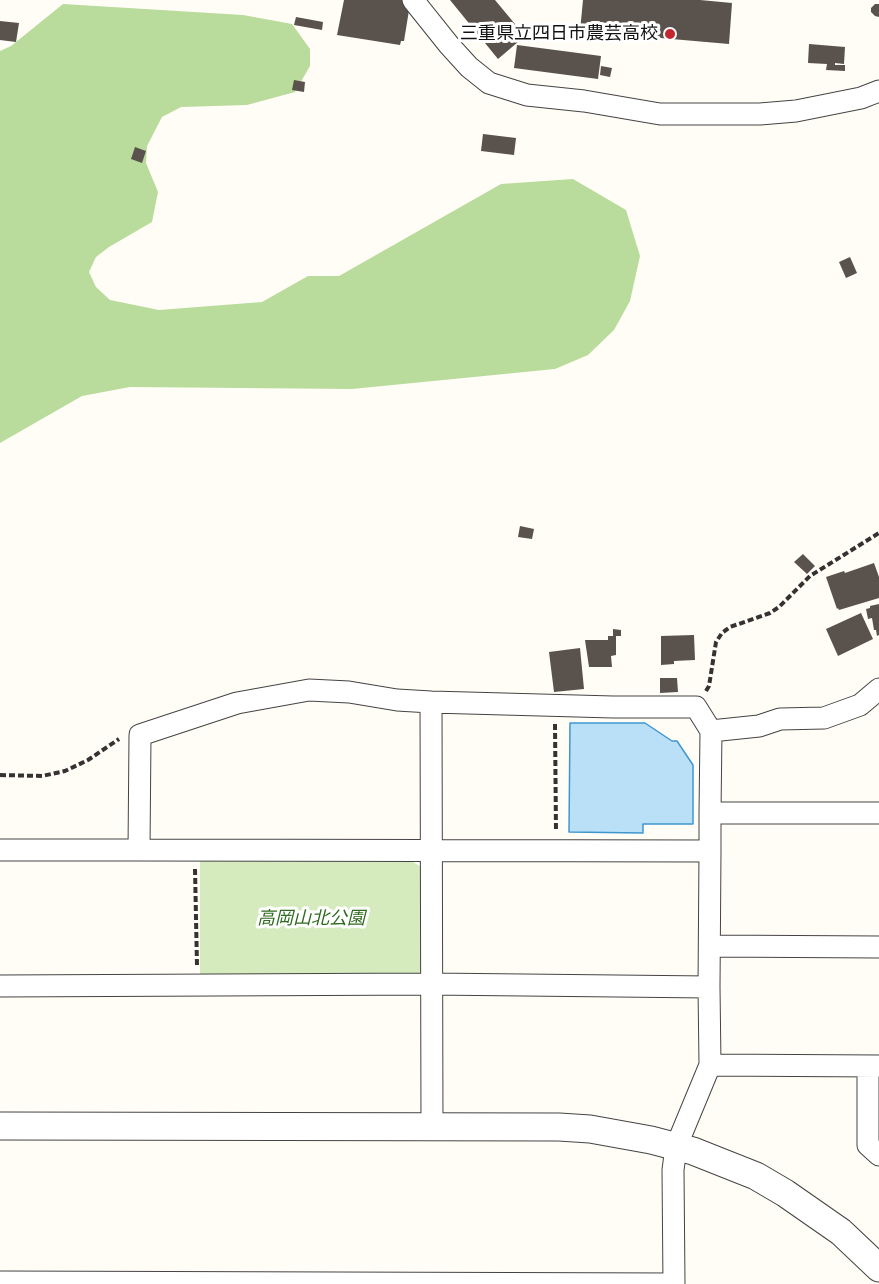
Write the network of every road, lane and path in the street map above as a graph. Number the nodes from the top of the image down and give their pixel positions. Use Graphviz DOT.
graph roads {
  1 [pos="413,0"];
  2 [pos="879,91"];
  3 [pos="879,533"];
  4 [pos="879,689"];
  5 [pos="431,702"];
  6 [pos="555,705"];
  7 [pos="696,707"];
  8 [pos="711,732"];
  9 [pos="140,735"];
  10 [pos="0,775"];
  11 [pos="710,813"];
  12 [pos="879,813"];
  13 [pos="0,850"];
  14 [pos="139,850"];
  15 [pos="195,850"];
  16 [pos="431,851"];
  17 [pos="556,851"];
  18 [pos="710,851"];
  19 [pos="711,946"];
  20 [pos="879,947"];
  21 [pos="431,984"];
  22 [pos="198,986"];
  23 [pos="0,987"];
  24 [pos="710,987"];
  25 [pos="710,1065"];
  26 [pos="874,1066"];
  27 [pos="0,1126"];
  28 [pos="432,1128"];
  29 [pos="676,1147"];
  30 [pos="879,1155"];
  31 [pos="879,1268"];
  32 [pos="0,1282"];
  33 [pos="157,1283"];
  1 -- 2 [label="street"];
  3 -- 7 [label="path"];
  4 -- 8 [label="street"];
  5 -- 6 [label="street"];
  5 -- 9 [label="street"];
  5 -- 16 [label="street"];
  6 -- 7 [label="street"];
  6 -- 17 [label="path"];
  7 -- 8 [label="street"];
  8 -- 11 [label="street"];
  9 -- 10 [label="path"];
  9 -- 14 [label="street"];
  11 -- 12 [label="street"];
  11 -- 18 [label="street"];
  13 -- 14 [label="street"];
  14 -- 15 [label="street"];
  15 -- 16 [label="street"];
  15 -- 22 [label="path"];
  16 -- 17 [label="street"];
  16 -- 21 [label="street"];
  17 -- 18 [label="street"];
  18 -- 19 [label="street"];
  19 -- 20 [label="street"];
  19 -- 24 [label="street"];
  21 -- 22 [label="street"];
  21 -- 24 [label="street"];
  21 -- 28 [label="street"];
  22 -- 23 [label="street"];
  24 -- 25 [label="street"];
  25 -- 26 [label="street"];
  25 -- 29 [label="street"];
  26 -- 30 [label="street"];
  27 -- 28 [label="street"];
  28 -- 29 [label="street"];
  29 -- 31 [label="street"];
  29 -- 33 [label="street"];
  32 -- 33 [label="street"];
}
